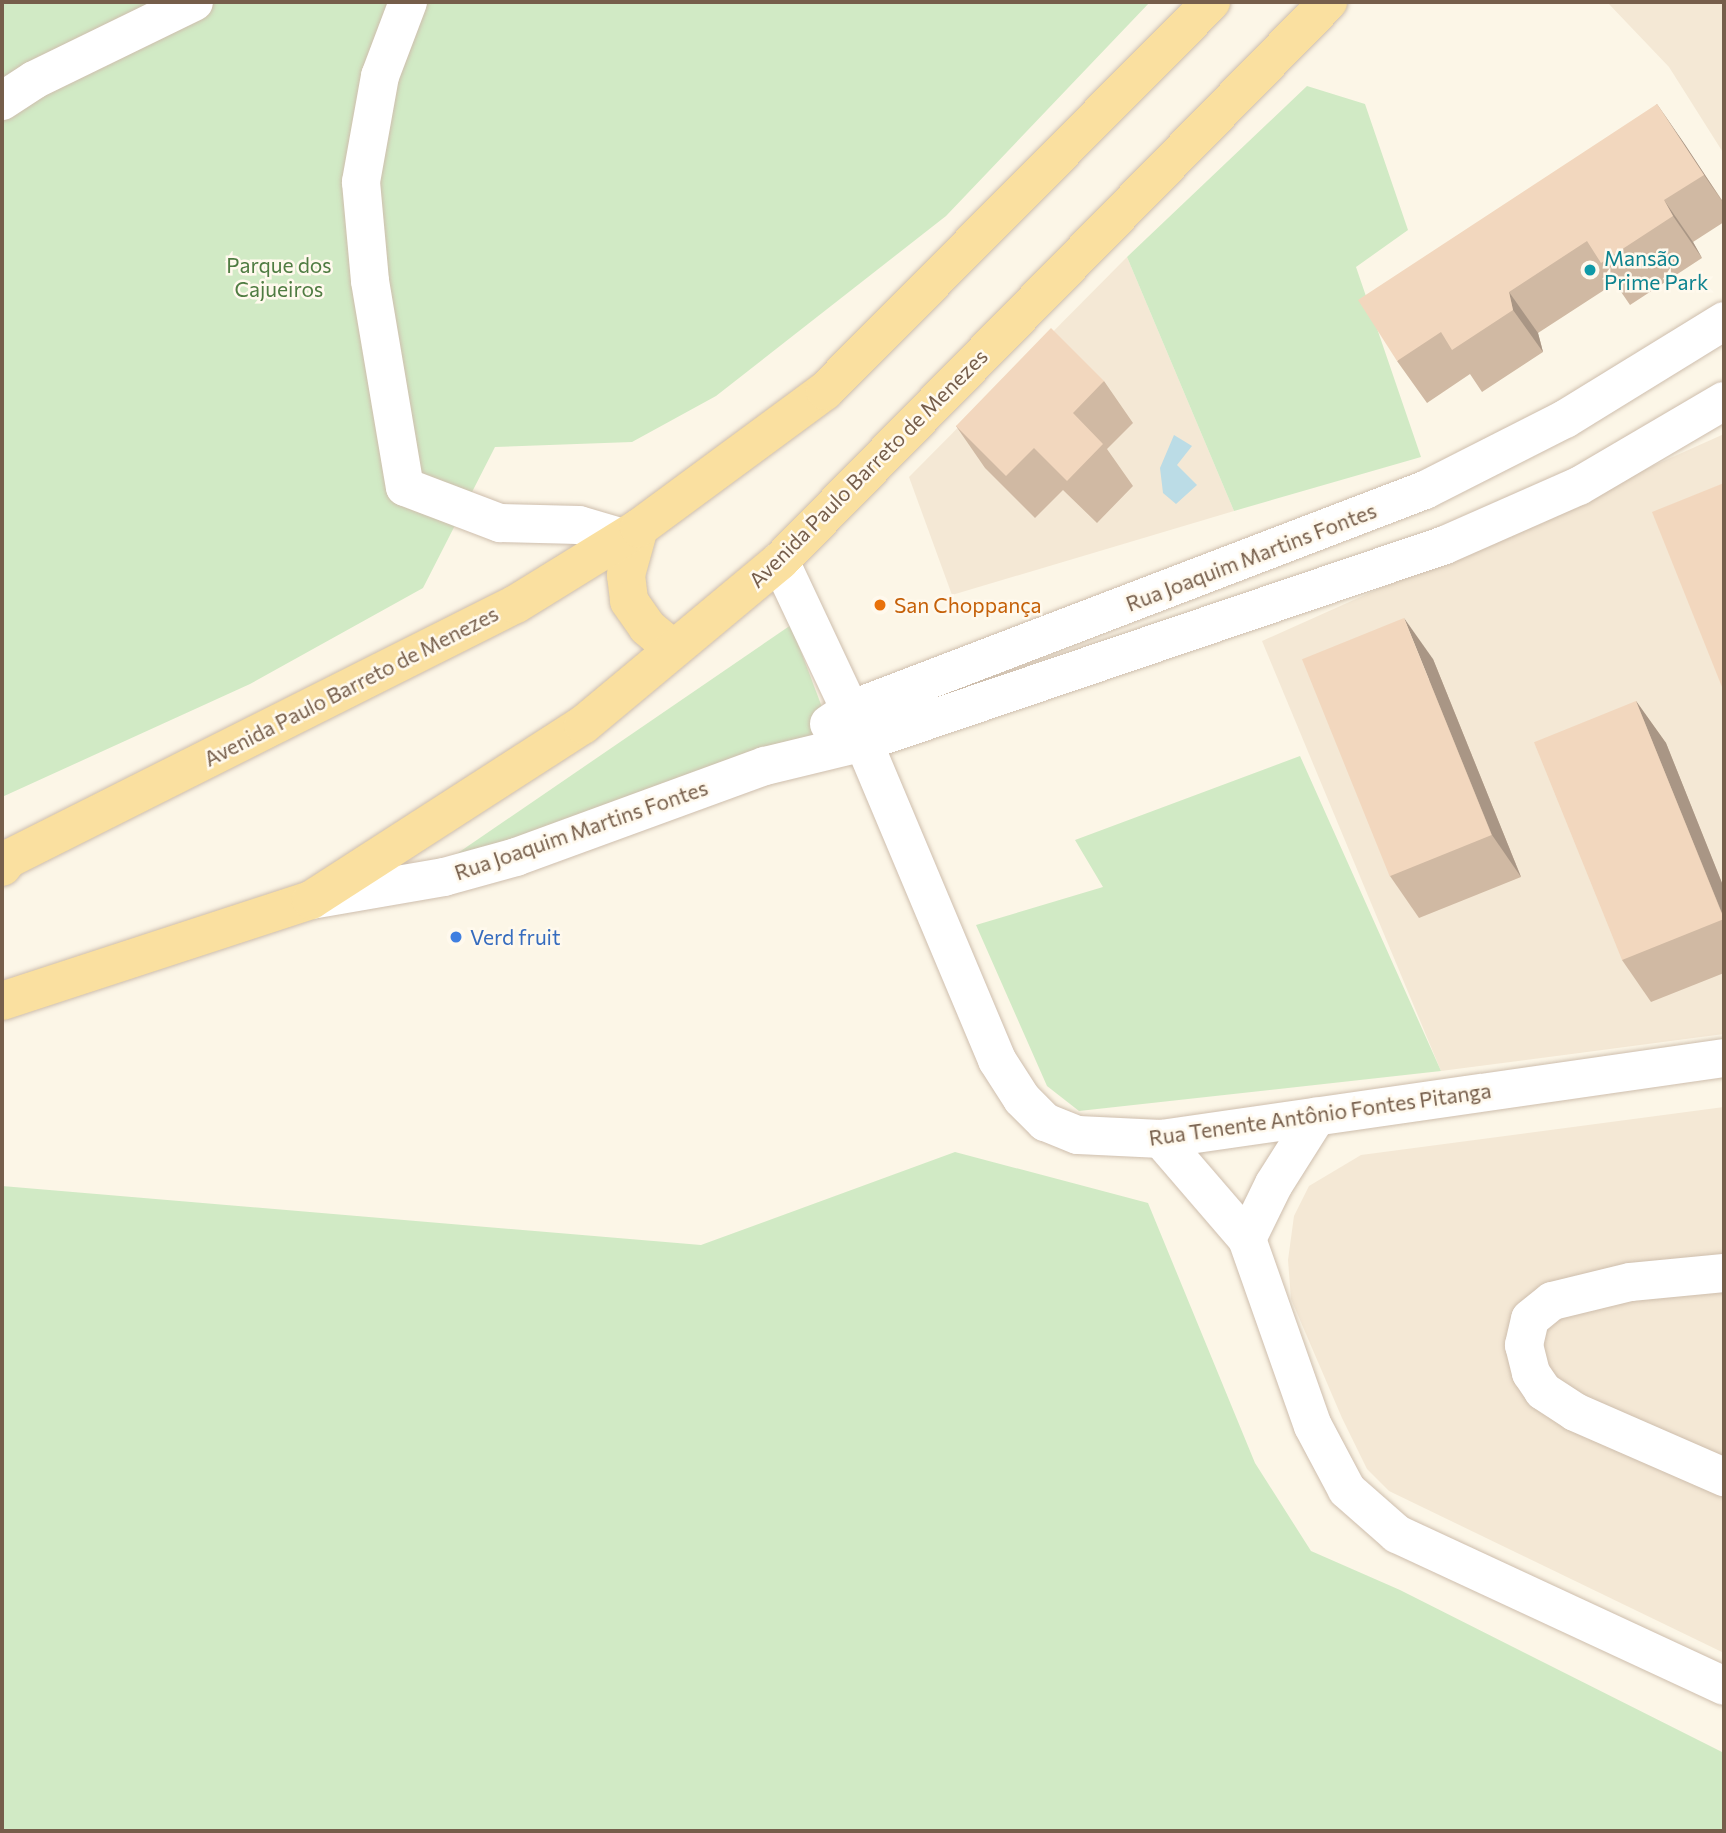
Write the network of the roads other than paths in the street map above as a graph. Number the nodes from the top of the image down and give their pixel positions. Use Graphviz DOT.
graph roads {
  1 [pos="194,2"];
  2 [pos="408,2"];
  3 [pos="1211,2"];
  4 [pos="1328,2"];
  5 [pos="2,101"];
  6 [pos="1724,321"];
  7 [pos="1724,401"];
  8 [pos="631,533"];
  9 [pos="780,561"];
  10 [pos="673,649"];
  11 [pos="857,726"];
  12 [pos="2,867"];
  13 [pos="311,900"];
  14 [pos="2,1001"];
  15 [pos="1724,1058"];
  16 [pos="1317,1116"];
  17 [pos="1161,1139"];
  18 [pos="1247,1239"];
  19 [pos="1724,1273"];
  20 [pos="1724,1477"];
  21 [pos="1724,1686"];
  1 -- 5 [label="street"];
  2 -- 8 [label="street"];
  3 -- 8 [label="main road, Avenida Paulo Barreto de Menezes"];
  4 -- 9 [label="main road, Avenida Paulo Barreto de Menezes"];
  6 -- 11 [label="street, Rua Joaquim Martins Fontes"];
  7 -- 11 [label="street, Rua Joaquim Martins Fontes"];
  8 -- 10 [label="main road"];
  8 -- 12 [label="main road, Avenida Paulo Barreto de Menezes"];
  9 -- 10 [label="main road, Avenida Paulo Barreto de Menezes"];
  9 -- 11 [label="street, Rua Tenente Antônio Fontes Pitanga"];
  10 -- 13 [label="main road, Avenida Paulo Barreto de Menezes"];
  11 -- 13 [label="street, Rua Joaquim Martins Fontes"];
  11 -- 17 [label="street, Rua Tenente Antônio Fontes Pitanga"];
  13 -- 14 [label="main road, Avenida Paulo Barreto de Menezes"];
  15 -- 16 [label="street, Rua Tenente Antônio Fontes Pitanga"];
  16 -- 17 [label="street, Rua Tenente Antônio Fontes Pitanga"];
  16 -- 18 [label="street"];
  17 -- 18 [label="street"];
  18 -- 21 [label="street"];
  19 -- 20 [label="street"];
}
